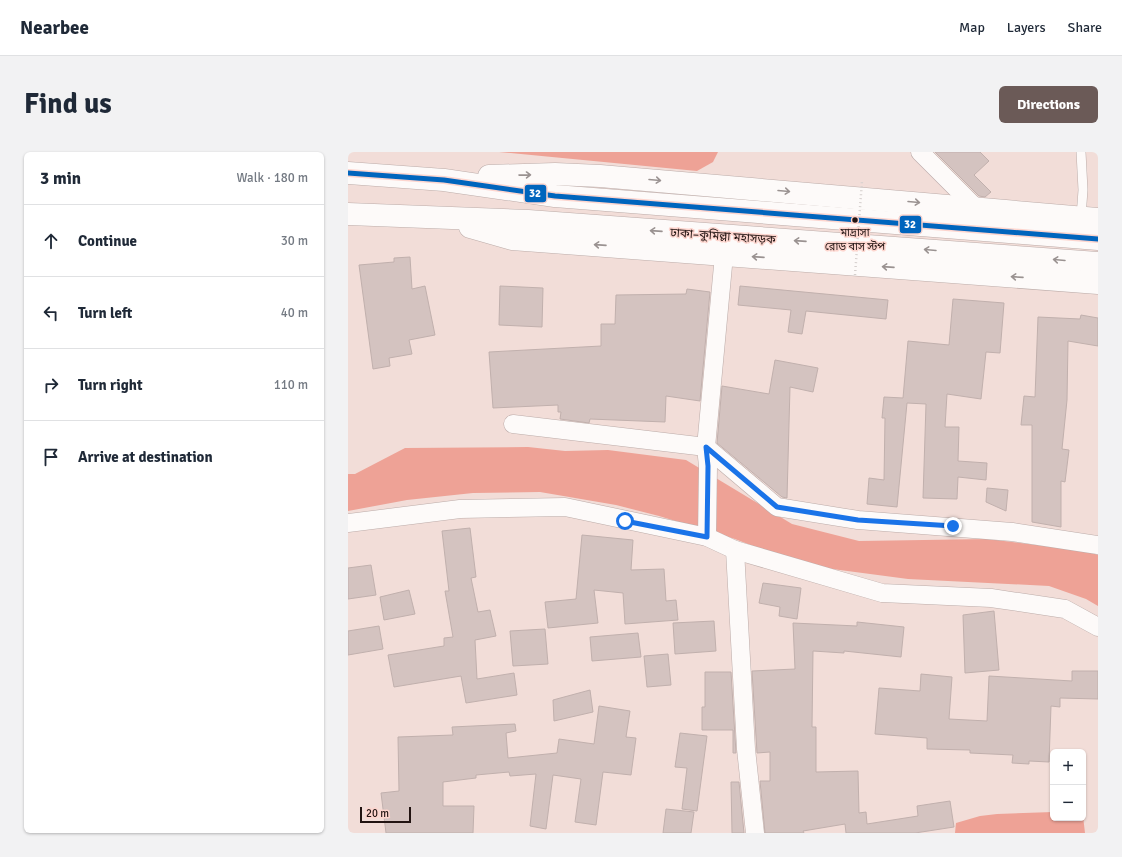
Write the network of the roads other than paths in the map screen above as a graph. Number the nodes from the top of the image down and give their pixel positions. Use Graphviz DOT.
graph roads {
  1 [pos="920,152"];
  2 [pos="1081,152"];
  3 [pos="348,173"];
  4 [pos="444,180"];
  5 [pos="975,207"];
  6 [pos="348,214"];
  7 [pos="444,218"];
  8 [pos="1090,218"];
  9 [pos="1098,239"];
  10 [pos="724,255"];
  11 [pos="1098,263"];
  12 [pos="1098,283"];
  13 [pos="513,424"];
  14 [pos="706,447"];
  15 [pos="348,523"];
  16 [pos="707,535"];
  17 [pos="1098,545"];
  18 [pos="735,550"];
  19 [pos="1098,627"];
  20 [pos="755,833"];
  1 -- 5 [label="street"];
  2 -- 8 [label="lane"];
  3 -- 4 [label="highway"];
  4 -- 5 [label="highway, one-way"];
  4 -- 9 [label="highway"];
  5 -- 8 [label="highway"];
  6 -- 7 [label="highway, ঢাকা–কুমিল্লা মহাসড়ক"];
  10 -- 7 [label="highway, one-way"];
  11 -- 7 [label="highway, ঢাকা–কুমিল্লা মহাসড়ক, one-way"];
  12 -- 10 [label="highway, one-way"];
  10 -- 14 [label="street"];
  13 -- 14 [label="street"];
  14 -- 16 [label="street"];
  14 -- 17 [label="street"];
  15 -- 16 [label="street"];
  16 -- 18 [label="street"];
  18 -- 19 [label="street"];
  18 -- 20 [label="street"];
}
